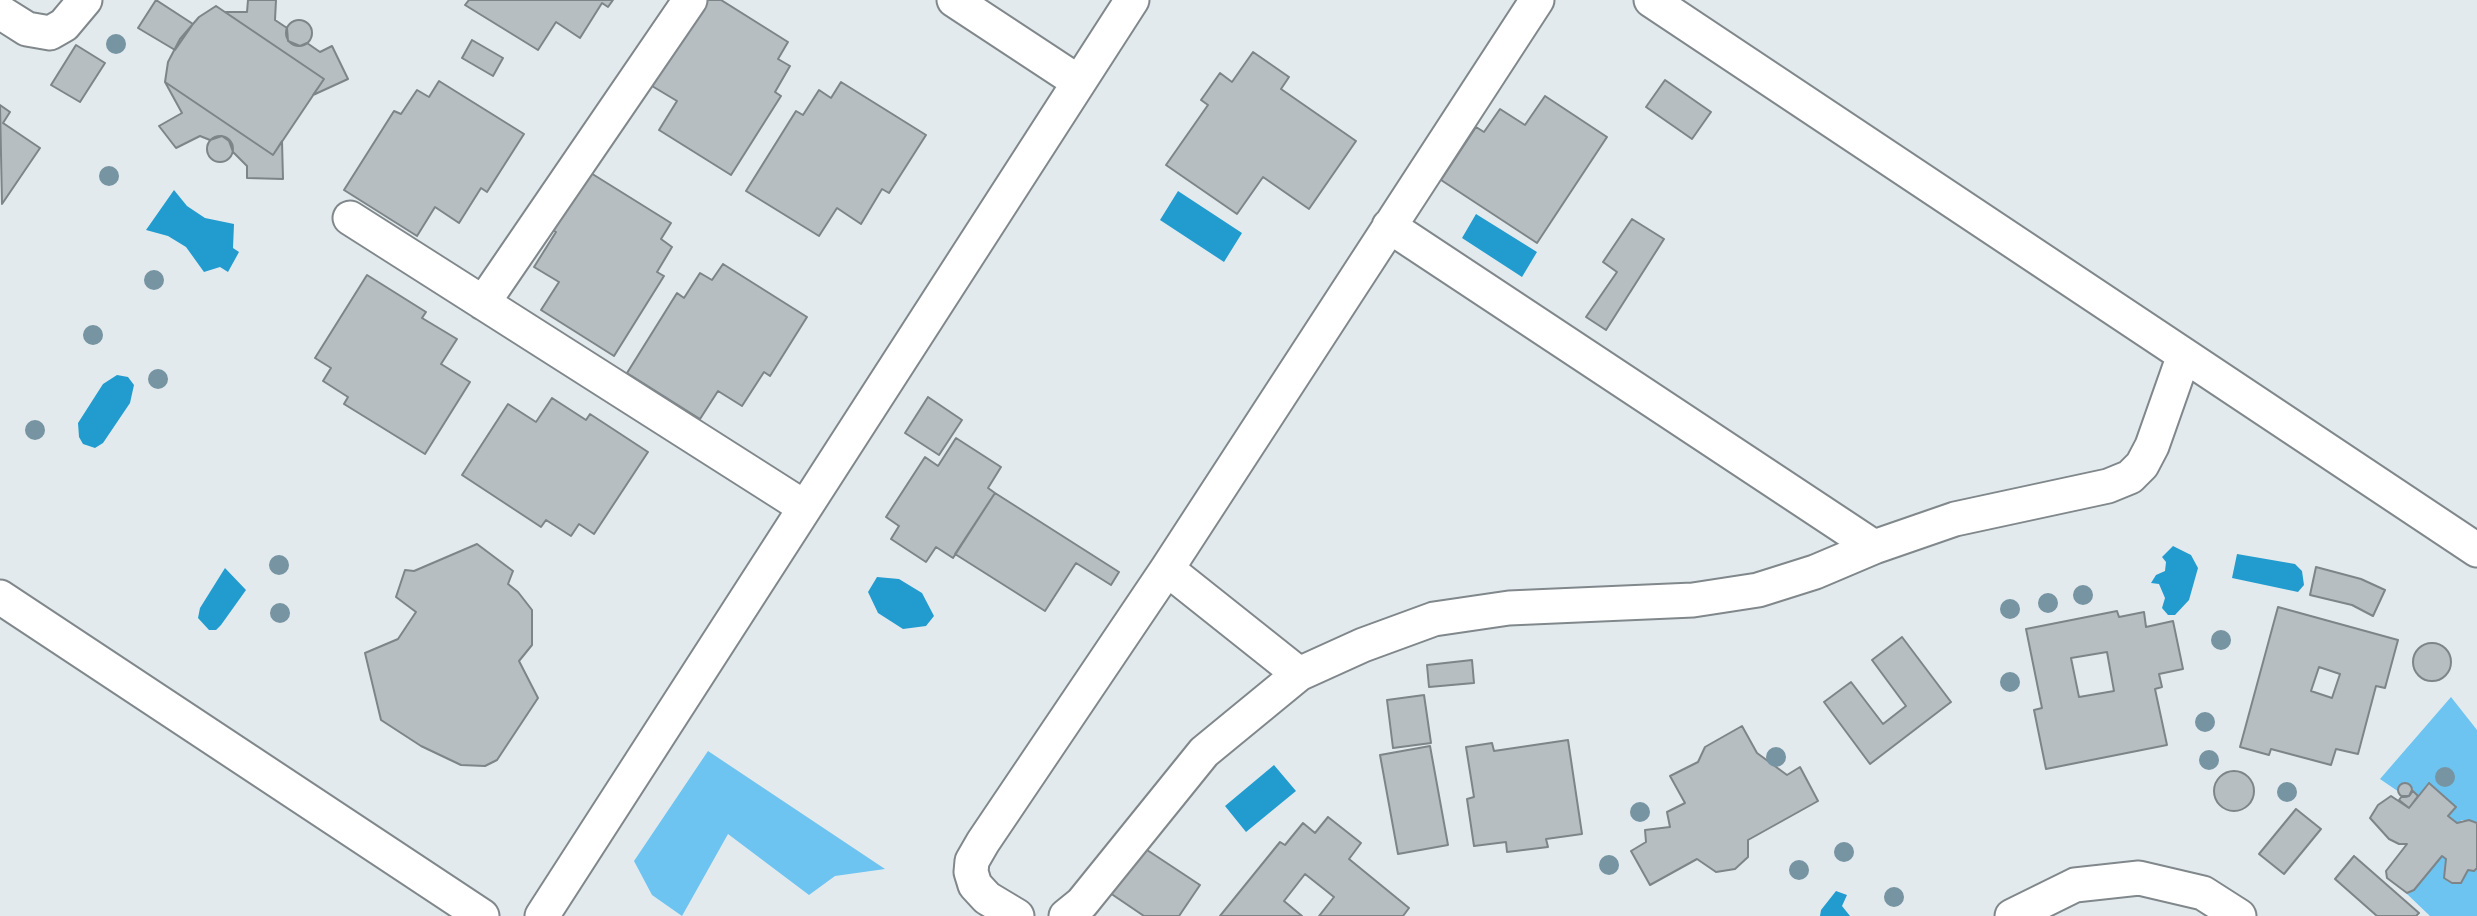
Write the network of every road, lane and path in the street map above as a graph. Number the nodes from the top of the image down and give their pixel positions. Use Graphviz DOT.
graph roads {
  1 [pos="85,0"];
  2 [pos="690,0"];
  3 [pos="954,0"];
  4 [pos="1132,0"];
  5 [pos="1537,0"];
  6 [pos="1651,0"];
  7 [pos="0,12"];
  8 [pos="1077,81"];
  9 [pos="350,218"];
  10 [pos="1389,226"];
  11 [pos="483,303"];
  12 [pos="2184,355"];
  13 [pos="804,507"];
  14 [pos="1874,547"];
  15 [pos="2477,550"];
  16 [pos="1167,569"];
  17 [pos="3,606"];
  18 [pos="1299,674"];
  19 [pos="482,916"];
  20 [pos="542,916"];
  21 [pos="1017,916"];
  22 [pos="1066,916"];
  23 [pos="2012,916"];
  24 [pos="2239,916"];
  1 -- 7 [label="street"];
  2 -- 11 [label="street"];
  3 -- 8 [label="street"];
  4 -- 8 [label="street"];
  5 -- 10 [label="street"];
  6 -- 12 [label="street"];
  8 -- 13 [label="street"];
  9 -- 11 [label="street"];
  10 -- 14 [label="street"];
  10 -- 16 [label="street"];
  11 -- 13 [label="street"];
  12 -- 14 [label="street"];
  12 -- 15 [label="street"];
  13 -- 20 [label="street"];
  14 -- 18 [label="street"];
  16 -- 18 [label="street"];
  16 -- 21 [label="street"];
  17 -- 19 [label="street"];
  18 -- 22 [label="street"];
  23 -- 24 [label="street"];
}
